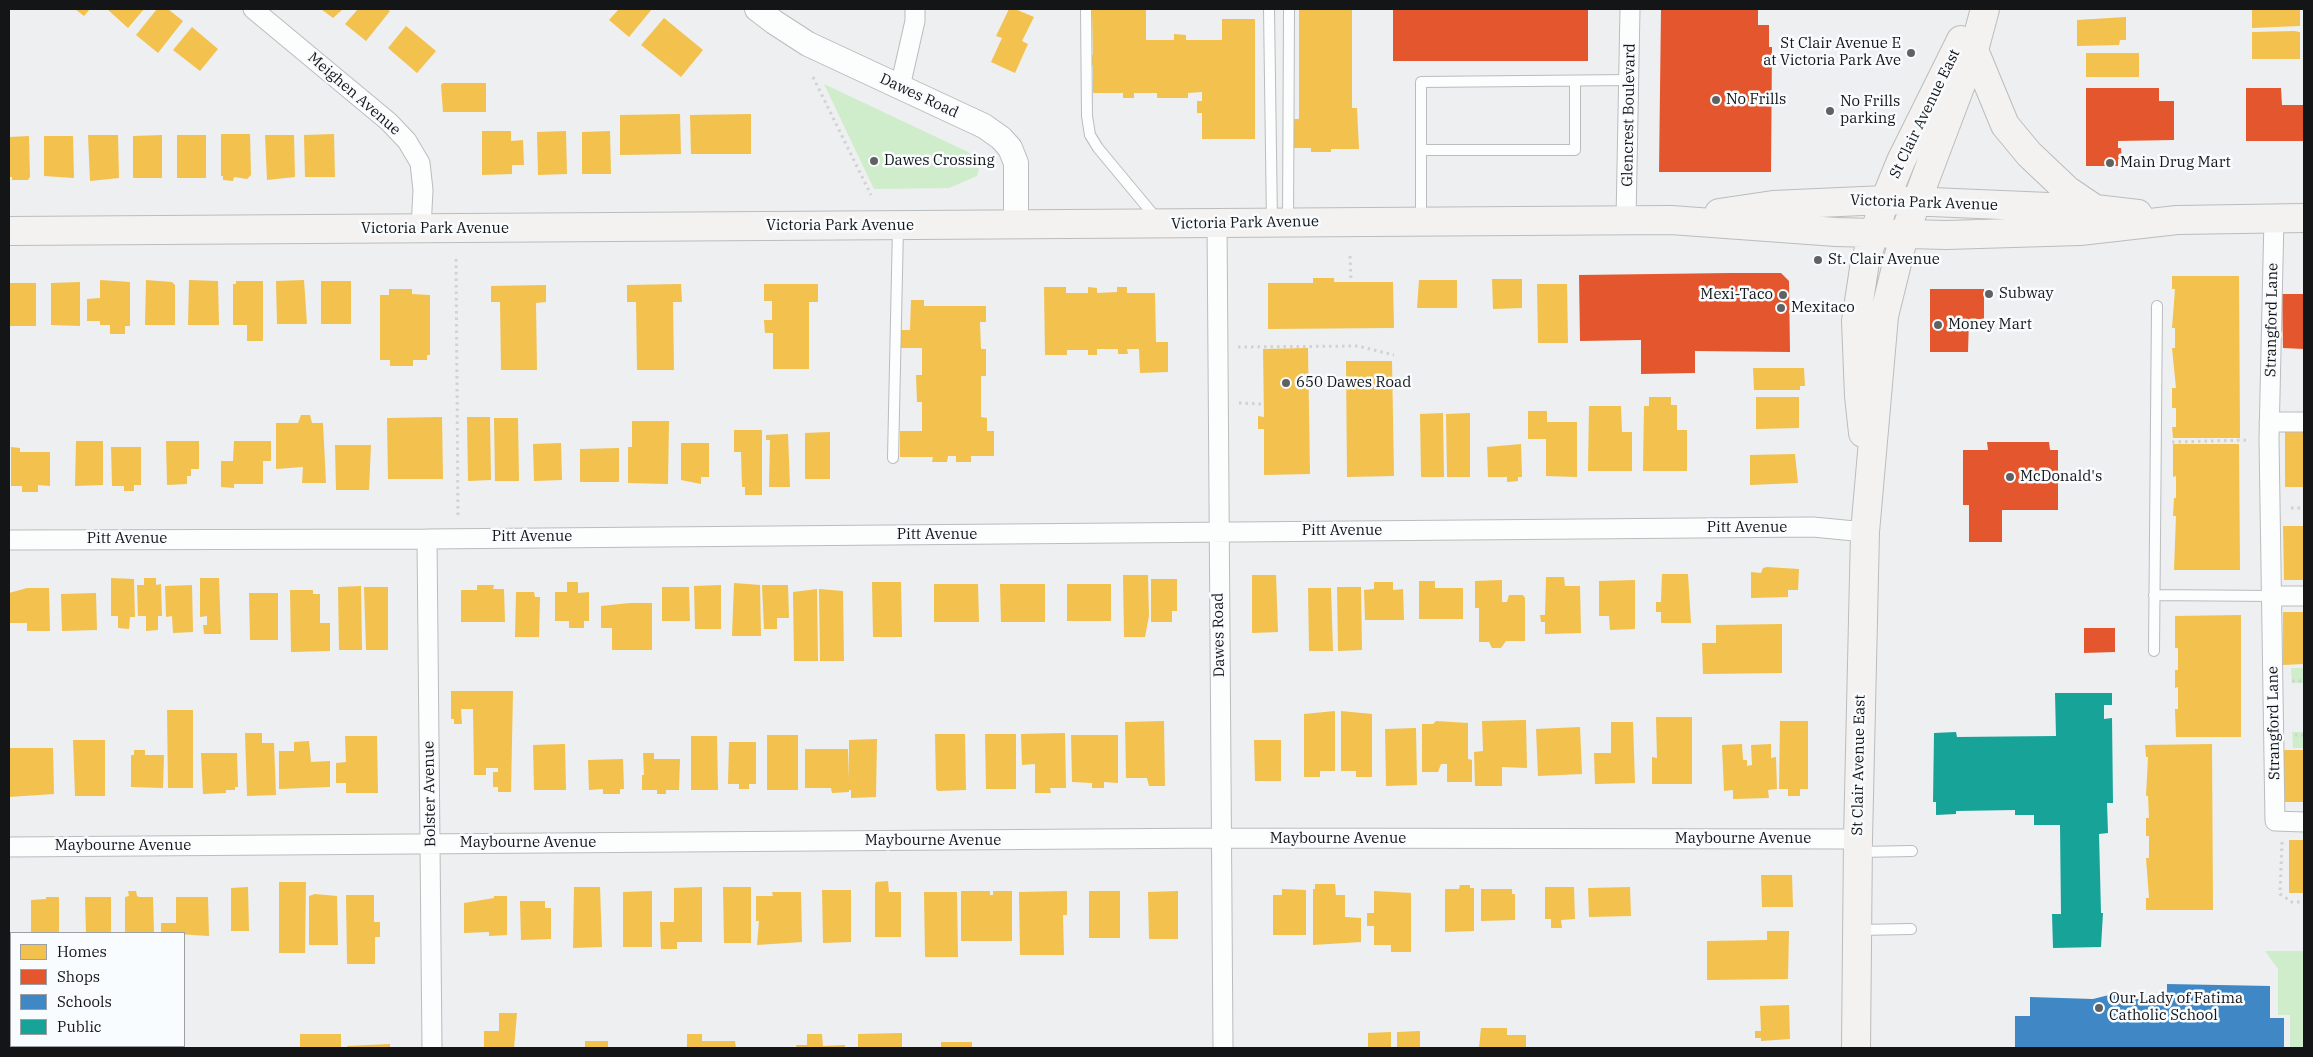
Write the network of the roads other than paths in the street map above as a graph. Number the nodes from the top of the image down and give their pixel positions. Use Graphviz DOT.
graph roads {
  1 [pos="254,9"];
  2 [pos="757,9"];
  3 [pos="915,9"];
  4 [pos="1086,9"];
  5 [pos="1269,9"];
  6 [pos="1289,9"];
  7 [pos="1630,9"];
  8 [pos="1983,14"];
  9 [pos="1974,50"];
  10 [pos="1630,80"];
  11 [pos="1575,81"];
  12 [pos="900,87"];
  13 [pos="1421,150"];
  14 [pos="1885,200"];
  15 [pos="1915,202"];
  16 [pos="2095,209"];
  17 [pos="2274,218"];
  18 [pos="2304,218"];
  19 [pos="1626,220"];
  20 [pos="1671,220"];
  21 [pos="2177,220"];
  22 [pos="1217,222"];
  23 [pos="1280,222"];
  24 [pos="1421,222"];
  25 [pos="1161,223"];
  26 [pos="1016,225"];
  27 [pos="898,226"];
  28 [pos="421,229"];
  29 [pos="9,231"];
  30 [pos="1873,234"];
  31 [pos="1904,235"];
  32 [pos="2157,306"];
  33 [pos="2304,422"];
  34 [pos="2269,431"];
  35 [pos="893,458"];
  36 [pos="1868,482"];
  37 [pos="1865,532"];
  38 [pos="1218,534"];
  39 [pos="427,539"];
  40 [pos="9,540"];
  41 [pos="2154,595"];
  42 [pos="2272,596"];
  43 [pos="2304,596"];
  44 [pos="2154,651"];
  45 [pos="2304,822"];
  46 [pos="1222,838"];
  47 [pos="430,845"];
  48 [pos="1858,845"];
  49 [pos="9,847"];
  50 [pos="1912,851"];
  51 [pos="1911,929"];
  52 [pos="1857,930"];
  53 [pos="432,1048"];
  54 [pos="1223,1048"];
  55 [pos="1856,1048"];
  1 -- 28 [label="street, Meighen Avenue"];
  2 -- 12 [label="street, Dawes Road"];
  3 -- 12 [label="street"];
  4 -- 25 [label="lane"];
  5 -- 23 [label="lane"];
  6 -- 23 [label="lane"];
  7 -- 10 [label="street, Glencrest Boulevard"];
  8 -- 9 [label="main road, St Clair Avenue East"];
  8 -- 14 [label="main road, St Clair Avenue East"];
  9 -- 15 [label="main road, St Clair Avenue East"];
  9 -- 16 [label="main road"];
  10 -- 11 [label="lane"];
  10 -- 19 [label="street, Glencrest Boulevard"];
  11 -- 13 [label="lane"];
  11 -- 13 [label="lane"];
  12 -- 26 [label="street, Dawes Road"];
  13 -- 24 [label="lane"];
  14 -- 15 [label="main road, Victoria Park Avenue"];
  14 -- 20 [label="main road, Victoria Park Avenue"];
  14 -- 30 [label="main road, St Clair Avenue East"];
  15 -- 16 [label="main road, Victoria Park Avenue"];
  15 -- 31 [label="main road, St Clair Avenue East"];
  16 -- 21 [label="main road, Victoria Park Avenue"];
  17 -- 18 [label="main road, Victoria Park Avenue"];
  17 -- 21 [label="main road, Victoria Park Avenue"];
  17 -- 34 [label="street, Strangford Lane"];
  19 -- 20 [label="main road, Victoria Park Avenue"];
  19 -- 24 [label="main road, Victoria Park Avenue"];
  20 -- 30 [label="main road, Victoria Park Avenue"];
  21 -- 31 [label="main road, Victoria Park Avenue"];
  22 -- 23 [label="main road, Victoria Park Avenue"];
  22 -- 25 [label="main road, Victoria Park Avenue"];
  22 -- 38 [label="street, Dawes Road"];
  23 -- 24 [label="main road, Victoria Park Avenue"];
  25 -- 26 [label="main road, Victoria Park Avenue"];
  26 -- 27 [label="main road, Victoria Park Avenue"];
  27 -- 28 [label="main road, Victoria Park Avenue"];
  27 -- 35 [label="lane"];
  28 -- 29 [label="main road, Victoria Park Avenue"];
  30 -- 31 [label="main road, Victoria Park Avenue"];
  30 -- 36 [label="main road, St Clair Avenue East"];
  31 -- 36 [label="main road, St Clair Avenue East"];
  32 -- 41 [label="lane"];
  33 -- 34 [label="street"];
  34 -- 42 [label="street, Strangford Lane"];
  36 -- 37 [label="main road, St Clair Avenue East"];
  37 -- 38 [label="street, Pitt Avenue"];
  37 -- 48 [label="main road, St Clair Avenue East"];
  38 -- 39 [label="street, Pitt Avenue"];
  38 -- 46 [label="street, Dawes Road"];
  39 -- 40 [label="street, Pitt Avenue"];
  39 -- 47 [label="street, Bolster Avenue"];
  41 -- 42 [label="lane"];
  41 -- 44 [label="lane"];
  42 -- 43 [label="street"];
  42 -- 45 [label="street, Strangford Lane"];
  46 -- 47 [label="street, Maybourne Avenue"];
  46 -- 48 [label="street, Maybourne Avenue"];
  46 -- 54 [label="street, Dawes Road"];
  47 -- 49 [label="street, Maybourne Avenue"];
  47 -- 53 [label="street, Bolster Avenue"];
  48 -- 50 [label="lane"];
  48 -- 52 [label="main road, St Clair Avenue East"];
  51 -- 52 [label="lane"];
  52 -- 55 [label="main road, St Clair Avenue East"];
}
